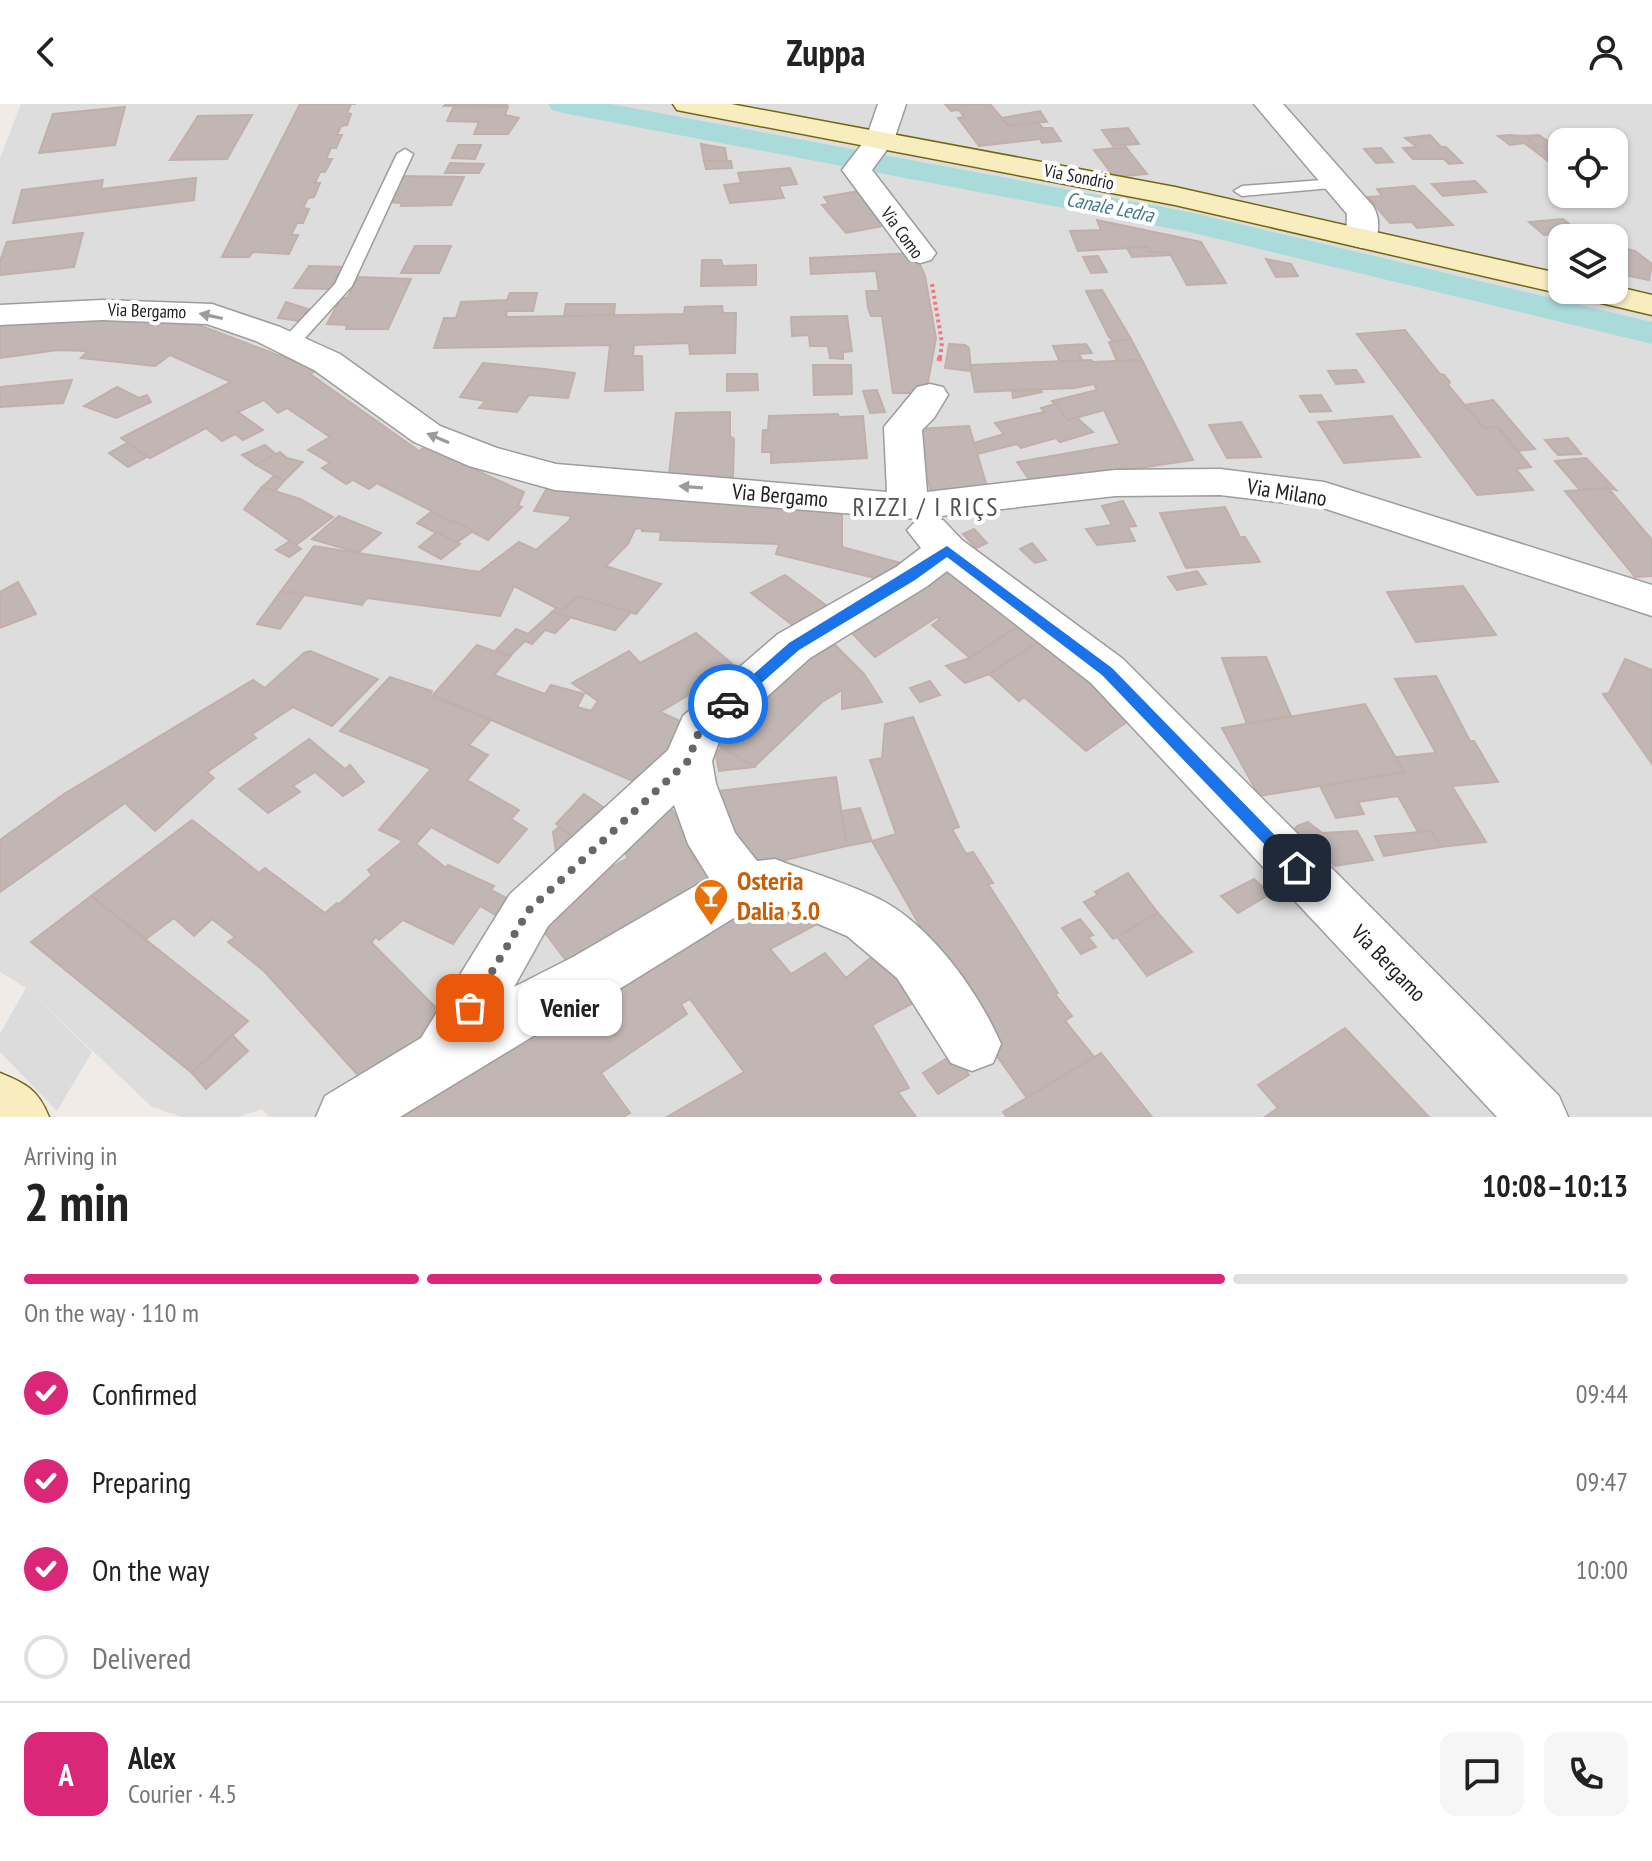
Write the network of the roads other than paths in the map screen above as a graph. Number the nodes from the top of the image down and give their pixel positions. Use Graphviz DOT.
graph roads {
  1 [pos="687,104"];
  2 [pos="892,104"];
  3 [pos="1268,104"];
  4 [pos="870,153"];
  5 [pos="405,154"];
  6 [pos="1336,184"];
  7 [pos="1242,191"];
  8 [pos="1362,238"];
  9 [pos="920,253"];
  10 [pos="1548,281"];
  11 [pos="1628,299"];
  12 [pos="1652,305"];
  13 [pos="0,315"];
  14 [pos="289,344"];
  15 [pos="930,395"];
  16 [pos="908,507"];
  17 [pos="947,550"];
  18 [pos="1652,601"];
  19 [pos="688,761"];
  20 [pos="744,884"];
  21 [pos="972,1044"];
  22 [pos="441,1058"];
  23 [pos="0,1102"];
  24 [pos="19,1117"];
  25 [pos="346,1117"];
  26 [pos="1538,1117"];
  1 -- 4 [label="street, Via Sondrio"];
  2 -- 4 [label="street"];
  3 -- 6 [label="street"];
  4 -- 8 [label="street, Via Sondrio"];
  4 -- 9 [label="street, Via Como"];
  5 -- 14 [label="lane"];
  6 -- 7 [label="lane"];
  6 -- 8 [label="street"];
  8 -- 10 [label="street, Via Sondrio"];
  11 -- 12 [label="street"];
  14 -- 13 [label="street, Via Bergamo, one-way"];
  16 -- 14 [label="street, Via Bergamo, one-way"];
  15 -- 16 [label="street"];
  16 -- 17 [label="street, Via Bergamo"];
  16 -- 18 [label="street, Via Milano"];
  17 -- 19 [label="street"];
  17 -- 26 [label="street, Via Bergamo"];
  19 -- 20 [label="street"];
  19 -- 22 [label="street"];
  20 -- 21 [label="street"];
  20 -- 22 [label="street"];
  22 -- 25 [label="street"];
  23 -- 24 [label="street"];
}
